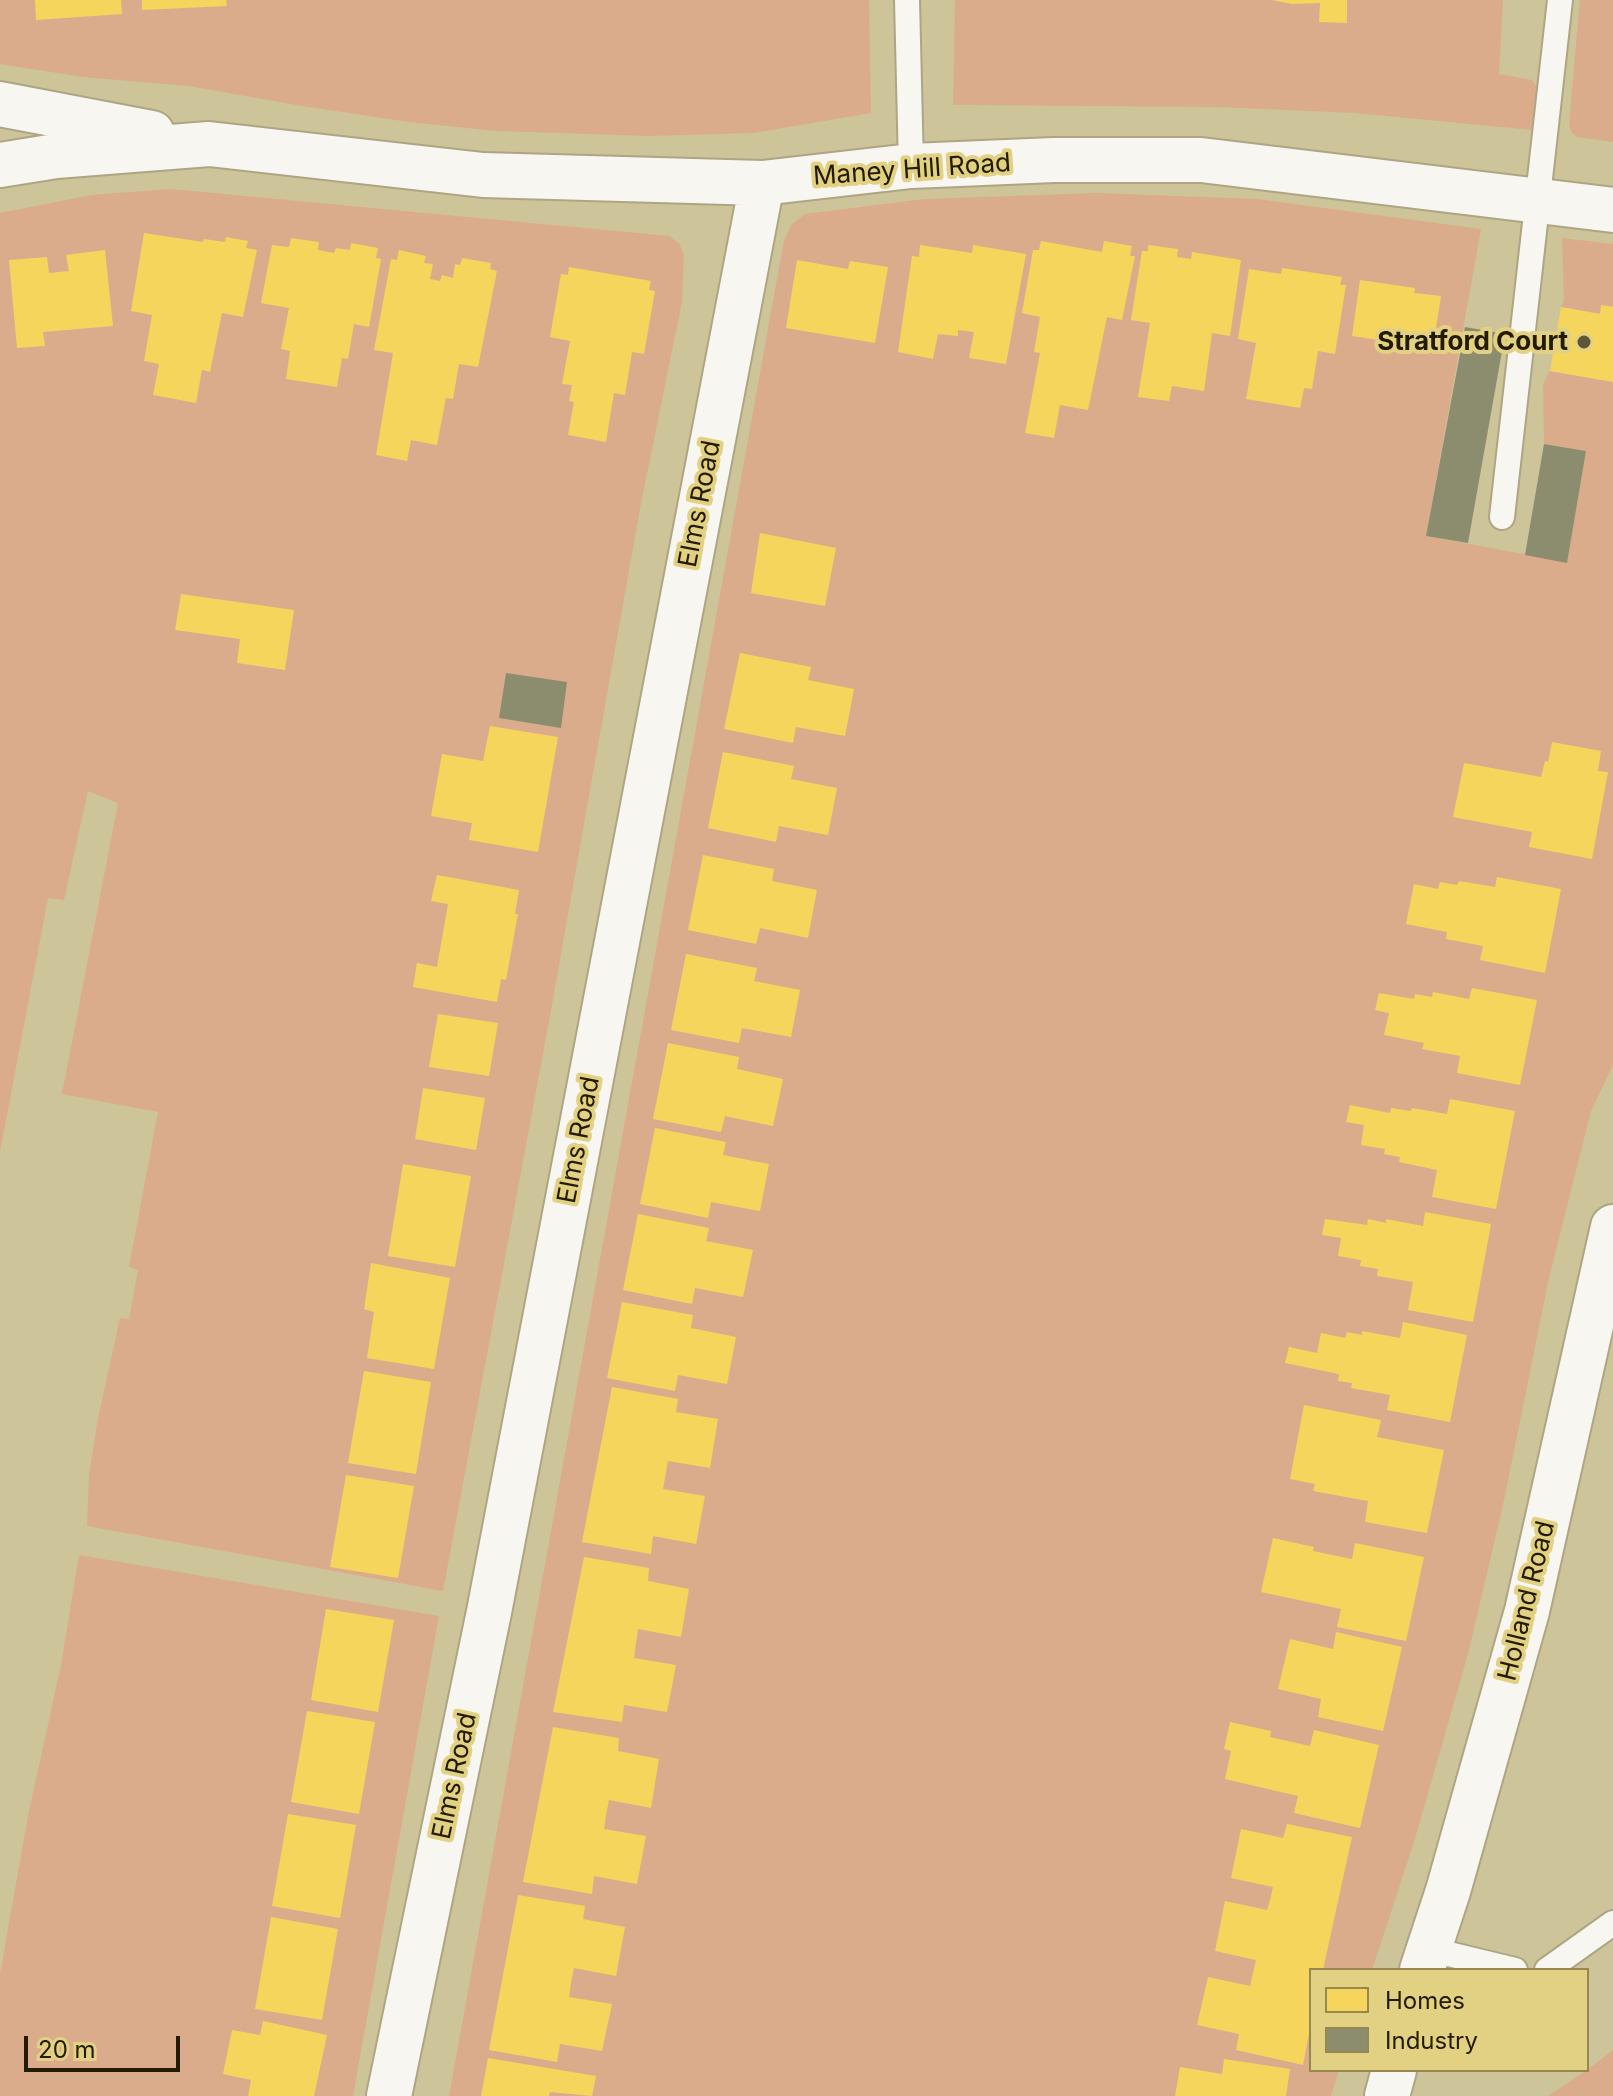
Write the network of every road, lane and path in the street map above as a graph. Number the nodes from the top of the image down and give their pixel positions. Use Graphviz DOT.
graph roads {
  1 [pos="907,0"];
  2 [pos="1560,0"];
  3 [pos="0,104"];
  4 [pos="209,144"];
  5 [pos="0,165"];
  6 [pos="911,166"];
  7 [pos="762,183"];
  8 [pos="1539,203"];
  9 [pos="1613,210"];
  10 [pos="1502,517"];
  11 [pos="1613,1227"];
  12 [pos="1613,1923"];
  13 [pos="1425,1959"];
  14 [pos="1499,1968"];
  15 [pos="1550,1968"];
  16 [pos="1393,2072"];
  17 [pos="389,2096"];
  18 [pos="1387,2096"];
  1 -- 6 [label="lane"];
  2 -- 8 [label="lane"];
  3 -- 4 [label="street, Maney Hill Road"];
  4 -- 5 [label="street, Maney Hill Road"];
  4 -- 7 [label="street, Maney Hill Road"];
  6 -- 7 [label="street, Maney Hill Road"];
  6 -- 8 [label="street, Maney Hill Road"];
  7 -- 17 [label="street, Elms Road"];
  8 -- 9 [label="street, Maney Hill Road"];
  8 -- 10 [label="lane"];
  11 -- 13 [label="street, Holland Road"];
  12 -- 15 [label="lane"];
  13 -- 14 [label="lane"];
  16 -- 18 [label="street"];
}
